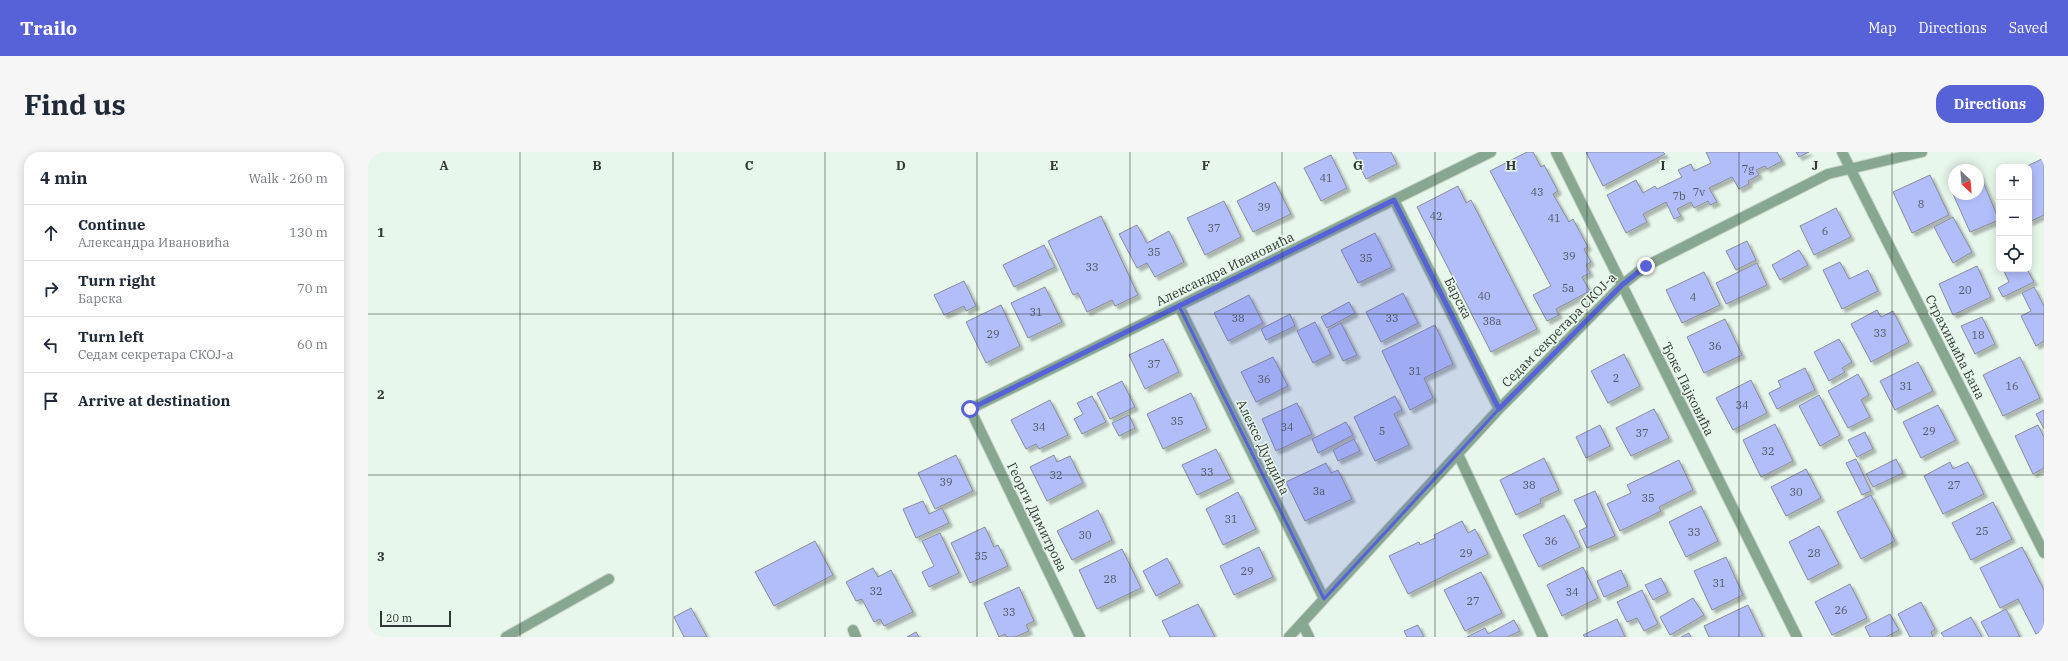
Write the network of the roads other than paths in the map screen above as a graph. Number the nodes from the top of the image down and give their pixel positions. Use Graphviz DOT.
graph roads {
  1 [pos="1491,152"];
  2 [pos="1556,152"];
  3 [pos="1842,152"];
  4 [pos="1922,152"];
  5 [pos="1850,168"];
  6 [pos="1394,200"];
  7 [pos="1622,285"];
  8 [pos="1178,306"];
  9 [pos="970,409"];
  10 [pos="1499,409"];
  11 [pos="1458,454"];
  12 [pos="2044,553"];
  13 [pos="609,579"];
  14 [pos="1324,599"];
  15 [pos="1302,623"];
  16 [pos="506,637"];
  17 [pos="1080,637"];
  18 [pos="1289,637"];
  19 [pos="1309,637"];
  20 [pos="1543,637"];
  21 [pos="1797,637"];
  1 -- 6 [label="street, Александра Ивановића"];
  2 -- 7 [label="street, Ђоке Пајковића"];
  3 -- 5 [label="street, Страхињића Бана"];
  4 -- 5 [label="street, Седам секретара СКОЈ-а"];
  5 -- 7 [label="street, Седам секретара СКОЈ-а"];
  5 -- 12 [label="street, Страхињића Бана"];
  6 -- 8 [label="street, Александра Ивановића"];
  6 -- 10 [label="street, Барска"];
  7 -- 10 [label="street, Седам секретара СКОЈ-а"];
  7 -- 21 [label="street, Ђоке Пајковића"];
  8 -- 9 [label="street, Александра Ивановића"];
  8 -- 14 [label="street, Алексе Дундића"];
  9 -- 17 [label="street, Георги Димитрова"];
  10 -- 11 [label="street, Седам секретара СКОЈ-а"];
  11 -- 14 [label="street, Седам секретара СКОЈ-а"];
  11 -- 20 [label="street"];
  13 -- 16 [label="street"];
  14 -- 15 [label="street, Седам секретара СКОЈ-а"];
  15 -- 18 [label="street, Седам секретара СКОЈ-а"];
  15 -- 19 [label="street"];
}
